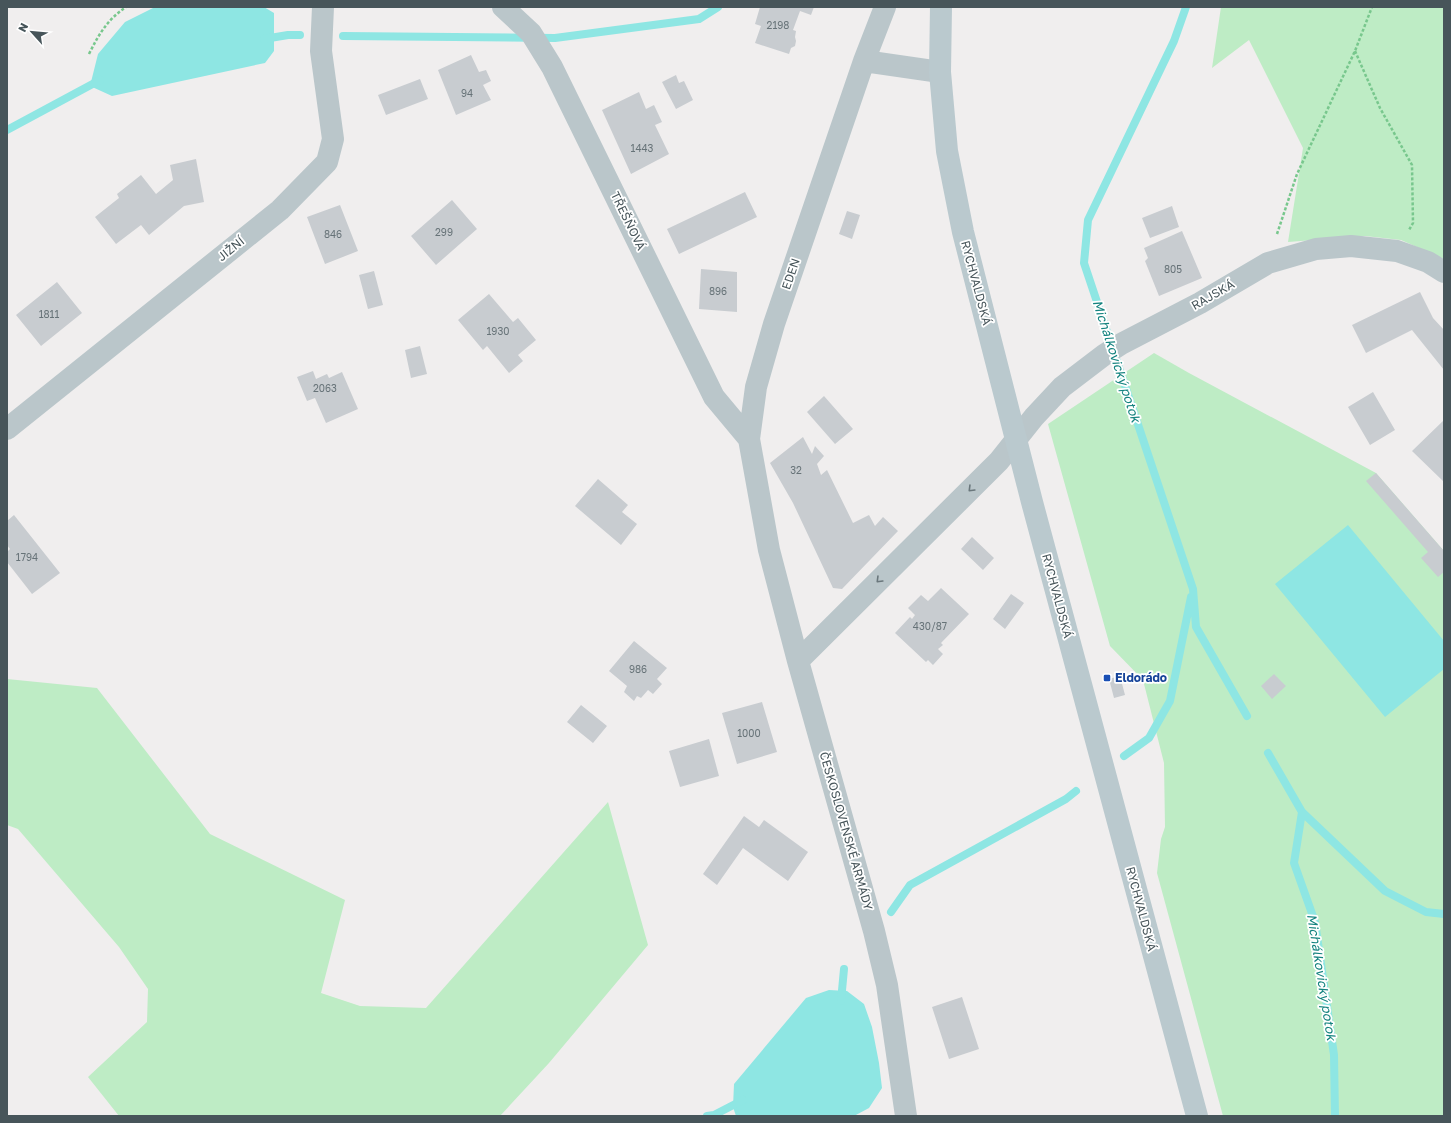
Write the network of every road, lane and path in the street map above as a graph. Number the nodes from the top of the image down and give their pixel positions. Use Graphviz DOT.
graph roads {
  1 [pos="126,7"];
  2 [pos="323,7"];
  3 [pos="503,7"];
  4 [pos="885,7"];
  5 [pos="941,7"];
  6 [pos="1372,7"];
  7 [pos="1355,51"];
  8 [pos="89,54"];
  9 [pos="864,61"];
  10 [pos="940,72"];
  11 [pos="1397,251"];
  12 [pos="1268,263"];
  13 [pos="1444,272"];
  14 [pos="7,429"];
  15 [pos="749,439"];
  16 [pos="1016,440"];
  17 [pos="768,550"];
  18 [pos="798,662"];
  19 [pos="903,1115"];
  20 [pos="1197,1116"];
  1 -- 8 [label="path"];
  2 -- 14 [label="street, JIŽNÍ"];
  3 -- 15 [label="street, TŘEŠŇOVÁ"];
  4 -- 9 [label="street, EDEN"];
  5 -- 10 [label="street, RYCHVALDSKÁ"];
  6 -- 7 [label="path"];
  7 -- 11 [label="path"];
  7 -- 12 [label="path"];
  9 -- 10 [label="street"];
  9 -- 15 [label="street, EDEN"];
  10 -- 16 [label="street, RYCHVALDSKÁ"];
  11 -- 12 [label="street, RAJSKÁ"];
  11 -- 13 [label="street, RAJSKÁ"];
  12 -- 16 [label="street, RAJSKÁ"];
  15 -- 17 [label="street, EDEN"];
  16 -- 18 [label="street, RAJSKÁ, one-way"];
  16 -- 20 [label="street, RYCHVALDSKÁ"];
  17 -- 18 [label="street, ČESKOSLOVENSKÉ ARMÁDY"];
  18 -- 19 [label="street, ČESKOSLOVENSKÉ ARMÁDY"];
}
